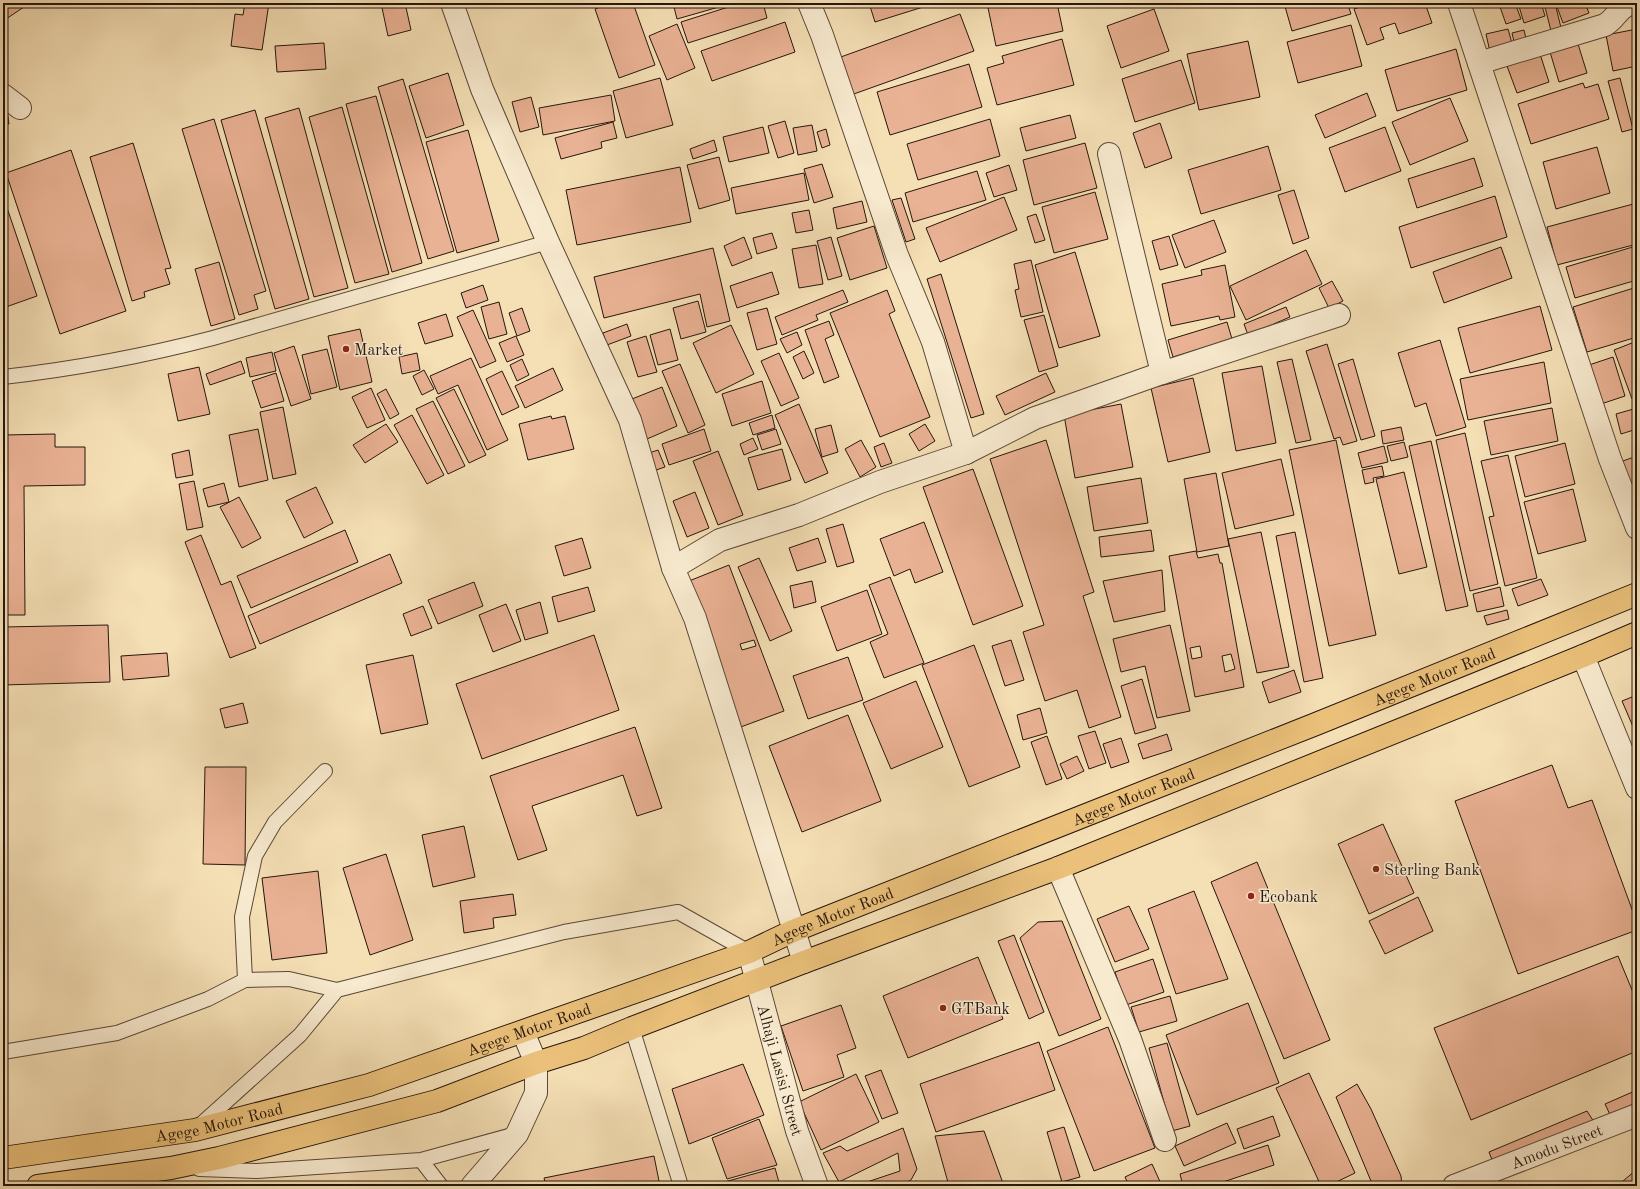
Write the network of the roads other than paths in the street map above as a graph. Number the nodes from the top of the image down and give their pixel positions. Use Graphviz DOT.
graph roads {
  1 [pos="452,3"];
  2 [pos="809,3"];
  3 [pos="1459,3"];
  4 [pos="1632,3"];
  5 [pos="1478,63"];
  6 [pos="1109,154"];
  7 [pos="548,242"];
  8 [pos="1339,315"];
  9 [pos="1162,373"];
  10 [pos="3,377"];
  11 [pos="966,453"];
  12 [pos="1637,528"];
  13 [pos="672,568"];
  14 [pos="1637,594"];
  15 [pos="1637,633"];
  16 [pos="1583,656"];
  17 [pos="325,771"];
  18 [pos="1637,788"];
  19 [pos="1058,868"];
  20 [pos="793,931"];
  21 [pos="749,952"];
  22 [pos="804,962"];
  23 [pos="245,980"];
  24 [pos="758,981"];
  25 [pos="337,990"];
  26 [pos="632,1028"];
  27 [pos="523,1032"];
  28 [pos="3,1052"];
  29 [pos="536,1063"];
  30 [pos="1637,1115"];
  31 [pos="195,1130"];
  32 [pos="517,1134"];
  33 [pos="1165,1140"];
  34 [pos="3,1158"];
  35 [pos="421,1160"];
  36 [pos="171,1168"];
  37 [pos="147,1179"];
  38 [pos="93,1182"];
  39 [pos="38,1186"];
  40 [pos="441,1186"];
  41 [pos="472,1186"];
  42 [pos="681,1186"];
  43 [pos="817,1186"];
  44 [pos="1455,1186"];
  1 -- 7 [label="street"];
  2 -- 11 [label="street"];
  3 -- 5 [label="street"];
  4 -- 5 [label="street"];
  5 -- 12 [label="street"];
  6 -- 9 [label="street"];
  7 -- 10 [label="lane"];
  7 -- 13 [label="street"];
  8 -- 9 [label="street"];
  9 -- 11 [label="street"];
  11 -- 13 [label="street"];
  13 -- 20 [label="street"];
  14 -- 20 [label="highway, Agege Motor Road"];
  15 -- 16 [label="highway, Agege Motor Road"];
  16 -- 18 [label="street"];
  16 -- 19 [label="highway, Agege Motor Road"];
  17 -- 23 [label="lane"];
  19 -- 22 [label="highway, Agege Motor Road"];
  19 -- 33 [label="street"];
  20 -- 21 [label="highway, Agege Motor Road"];
  20 -- 22 [label="street"];
  21 -- 24 [label="street, Alhaji Lasisi Street"];
  21 -- 25 [label="lane"];
  21 -- 27 [label="highway, Agege Motor Road"];
  22 -- 24 [label="highway, Agege Motor Road"];
  23 -- 25 [label="lane"];
  23 -- 28 [label="lane"];
  24 -- 26 [label="highway, Agege Motor Road"];
  24 -- 43 [label="street, Alhaji Lasisi Street"];
  25 -- 31 [label="lane"];
  26 -- 29 [label="highway, Agege Motor Road"];
  26 -- 42 [label="lane"];
  27 -- 29 [label="street"];
  27 -- 31 [label="highway, Agege Motor Road"];
  29 -- 32 [label="street"];
  29 -- 36 [label="highway, Agege Motor Road"];
  30 -- 44 [label="street, Amodu Street"];
  31 -- 34 [label="highway, Agege Motor Road"];
  32 -- 35 [label="lane"];
  32 -- 41 [label="street"];
  35 -- 36 [label="lane"];
  35 -- 40 [label="lane"];
  36 -- 37 [label="highway, Agege Motor Road"];
  37 -- 38 [label="highway, Agege Motor Road"];
  38 -- 39 [label="highway, Agege Motor Road"];
}
